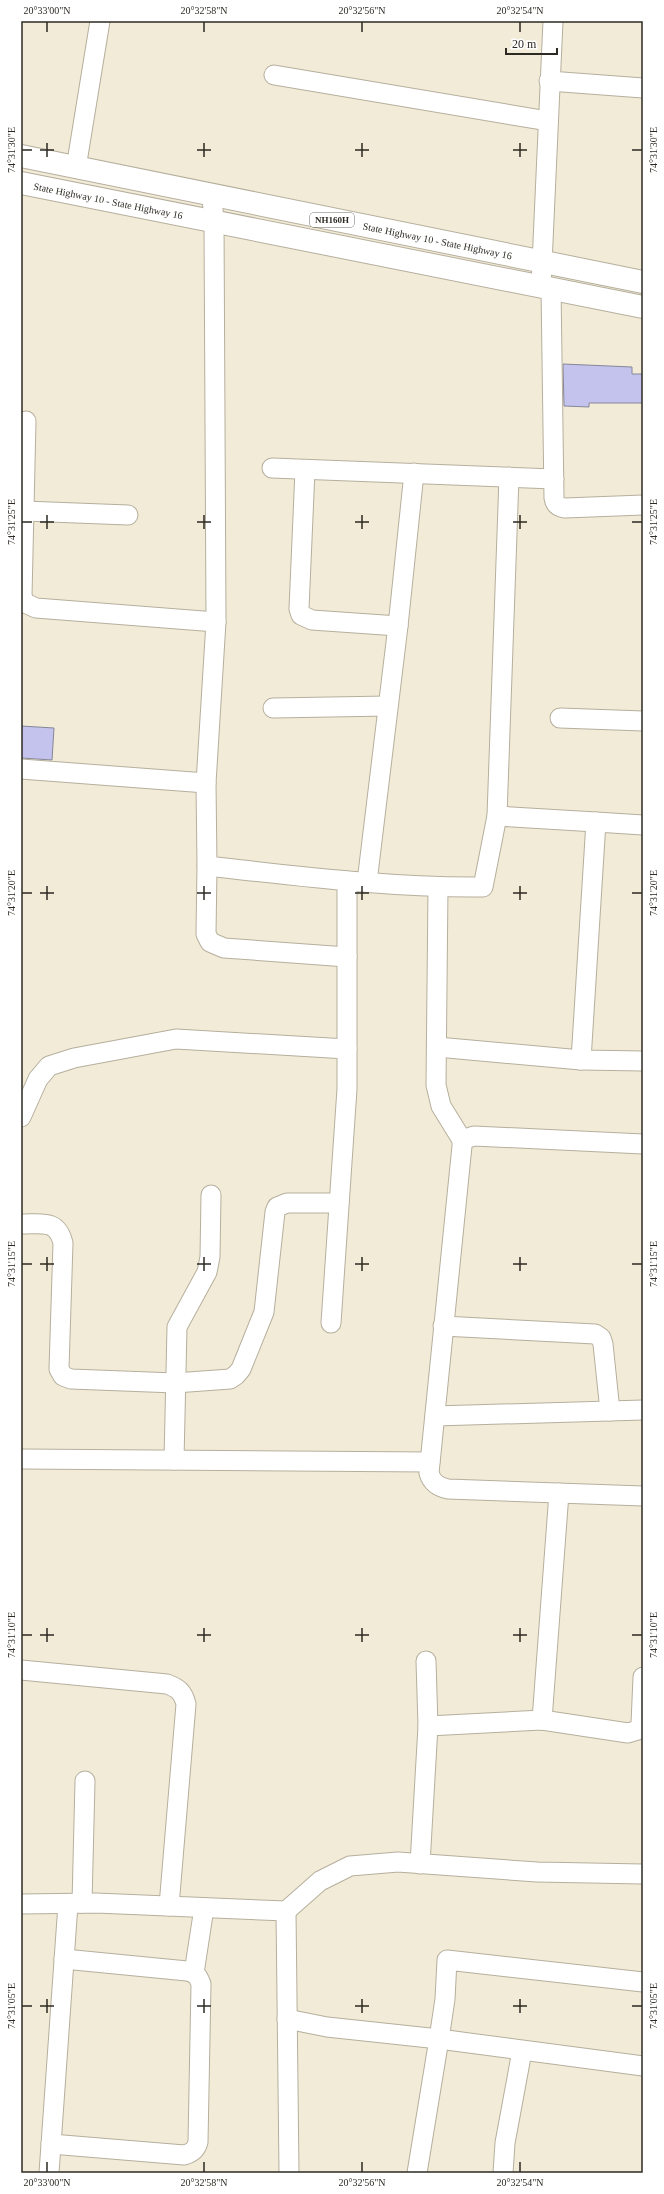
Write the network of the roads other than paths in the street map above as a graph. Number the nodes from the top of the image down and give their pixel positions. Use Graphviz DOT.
graph roads {
  1 [pos="100,21"];
  2 [pos="553,21"];
  3 [pos="274,75"];
  4 [pos="549,81"];
  5 [pos="643,88"];
  6 [pos="548,121"];
  7 [pos="21,156"];
  8 [pos="76,168"];
  9 [pos="21,183"];
  10 [pos="212,196"];
  11 [pos="214,222"];
  12 [pos="542,262"];
  13 [pos="643,282"];
  14 [pos="546,287"];
  15 [pos="643,307"];
  16 [pos="26,421"];
  17 [pos="23,466"];
  18 [pos="272,468"];
  19 [pos="305,470"];
  20 [pos="414,474"];
  21 [pos="509,477"];
  22 [pos="554,478"];
  23 [pos="643,505"];
  24 [pos="24,511"];
  25 [pos="128,515"];
  26 [pos="216,622"];
  27 [pos="398,626"];
  28 [pos="388,706"];
  29 [pos="643,706"];
  30 [pos="273,708"];
  31 [pos="643,717"];
  32 [pos="560,718"];
  33 [pos="643,721"];
  34 [pos="21,769"];
  35 [pos="206,783"];
  36 [pos="497,816"];
  37 [pos="596,822"];
  38 [pos="643,825"];
  39 [pos="207,866"];
  40 [pos="347,881"];
  41 [pos="367,882"];
  42 [pos="438,888"];
  43 [pos="347,956"];
  44 [pos="437,1047"];
  45 [pos="347,1049"];
  46 [pos="581,1060"];
  47 [pos="643,1061"];
  48 [pos="21,1117"];
  49 [pos="462,1140"];
  50 [pos="643,1144"];
  51 [pos="211,1195"];
  52 [pos="339,1203"];
  53 [pos="21,1224"];
  54 [pos="331,1323"];
  55 [pos="443,1326"];
  56 [pos="175,1383"];
  57 [pos="643,1410"];
  58 [pos="610,1411"];
  59 [pos="435,1416"];
  60 [pos="21,1459"];
  61 [pos="174,1460"];
  62 [pos="430,1462"];
  63 [pos="560,1493"];
  64 [pos="643,1496"];
  65 [pos="426,1661"];
  66 [pos="21,1670"];
  67 [pos="643,1677"];
  68 [pos="542,1720"];
  69 [pos="428,1726"];
  70 [pos="85,1781"];
  71 [pos="420,1864"];
  72 [pos="643,1874"];
  73 [pos="21,1904"];
  74 [pos="75,1904"];
  75 [pos="169,1906"];
  76 [pos="204,1908"];
  77 [pos="286,1911"];
  78 [pos="64,1959"];
  79 [pos="194,1973"];
  80 [pos="643,1982"];
  81 [pos="287,2019"];
  82 [pos="439,2039"];
  83 [pos="522,2051"];
  84 [pos="643,2066"];
  85 [pos="51,2144"];
  86 [pos="49,2173"];
  87 [pos="289,2173"];
  88 [pos="417,2173"];
  89 [pos="503,2173"];
  1 -- 8 [label="street"];
  2 -- 4 [label="street"];
  3 -- 6 [label="street"];
  4 -- 5 [label="street"];
  4 -- 6 [label="street"];
  6 -- 12 [label="street"];
  7 -- 8 [label="highway, State Highway 10 - State Highway 16 / NH160H"];
  8 -- 10 [label="highway, State Highway 10 - State Highway 16 / NH160H"];
  9 -- 11 [label="highway, State Highway 10 - State Highway 16 / NH160H"];
  10 -- 11 [label="street"];
  10 -- 12 [label="highway, State Highway 10 - State Highway 16 / NH160H"];
  11 -- 14 [label="highway, State Highway 10 - State Highway 16 / NH160H"];
  11 -- 26 [label="street"];
  12 -- 13 [label="highway, State Highway 10 - State Highway 16 / NH160H"];
  12 -- 14 [label="street"];
  14 -- 15 [label="highway, State Highway 10 - State Highway 16 / NH160H"];
  14 -- 22 [label="street"];
  16 -- 17 [label="street"];
  17 -- 24 [label="street"];
  18 -- 19 [label="street"];
  19 -- 20 [label="street"];
  19 -- 27 [label="street"];
  20 -- 21 [label="street"];
  20 -- 27 [label="street"];
  21 -- 22 [label="street"];
  21 -- 36 [label="street"];
  22 -- 23 [label="street"];
  24 -- 25 [label="street"];
  24 -- 26 [label="street"];
  26 -- 35 [label="street"];
  27 -- 28 [label="street"];
  28 -- 30 [label="street"];
  28 -- 41 [label="street"];
  29 -- 31 [label="street"];
  32 -- 33 [label="street"];
  34 -- 35 [label="street"];
  35 -- 39 [label="street"];
  36 -- 37 [label="street"];
  36 -- 42 [label="street"];
  37 -- 38 [label="street"];
  37 -- 46 [label="street"];
  39 -- 40 [label="street"];
  39 -- 43 [label="street"];
  40 -- 41 [label="street"];
  40 -- 43 [label="street"];
  41 -- 42 [label="street"];
  42 -- 44 [label="street"];
  43 -- 45 [label="street"];
  44 -- 46 [label="street"];
  44 -- 49 [label="street"];
  45 -- 48 [label="street"];
  45 -- 52 [label="street"];
  46 -- 47 [label="street"];
  49 -- 50 [label="street"];
  49 -- 55 [label="street"];
  51 -- 56 [label="street"];
  52 -- 54 [label="street"];
  52 -- 56 [label="street"];
  53 -- 56 [label="street"];
  55 -- 58 [label="street"];
  55 -- 59 [label="street"];
  56 -- 61 [label="street"];
  57 -- 58 [label="street"];
  58 -- 59 [label="street"];
  59 -- 62 [label="street"];
  60 -- 61 [label="street"];
  61 -- 62 [label="street"];
  62 -- 63 [label="street"];
  63 -- 64 [label="street"];
  63 -- 68 [label="street"];
  65 -- 69 [label="street"];
  66 -- 75 [label="street"];
  67 -- 68 [label="street"];
  68 -- 69 [label="street"];
  69 -- 71 [label="street"];
  70 -- 74 [label="street"];
  71 -- 72 [label="street"];
  71 -- 77 [label="street"];
  73 -- 74 [label="street"];
  74 -- 75 [label="street"];
  74 -- 78 [label="street"];
  75 -- 76 [label="street"];
  76 -- 77 [label="street"];
  76 -- 79 [label="street"];
  77 -- 81 [label="street"];
  78 -- 79 [label="street"];
  78 -- 85 [label="street"];
  79 -- 85 [label="street"];
  80 -- 82 [label="street"];
  81 -- 82 [label="street"];
  81 -- 87 [label="street"];
  82 -- 83 [label="street"];
  82 -- 88 [label="street"];
  83 -- 84 [label="street"];
  83 -- 89 [label="street"];
  85 -- 86 [label="street"];
}
